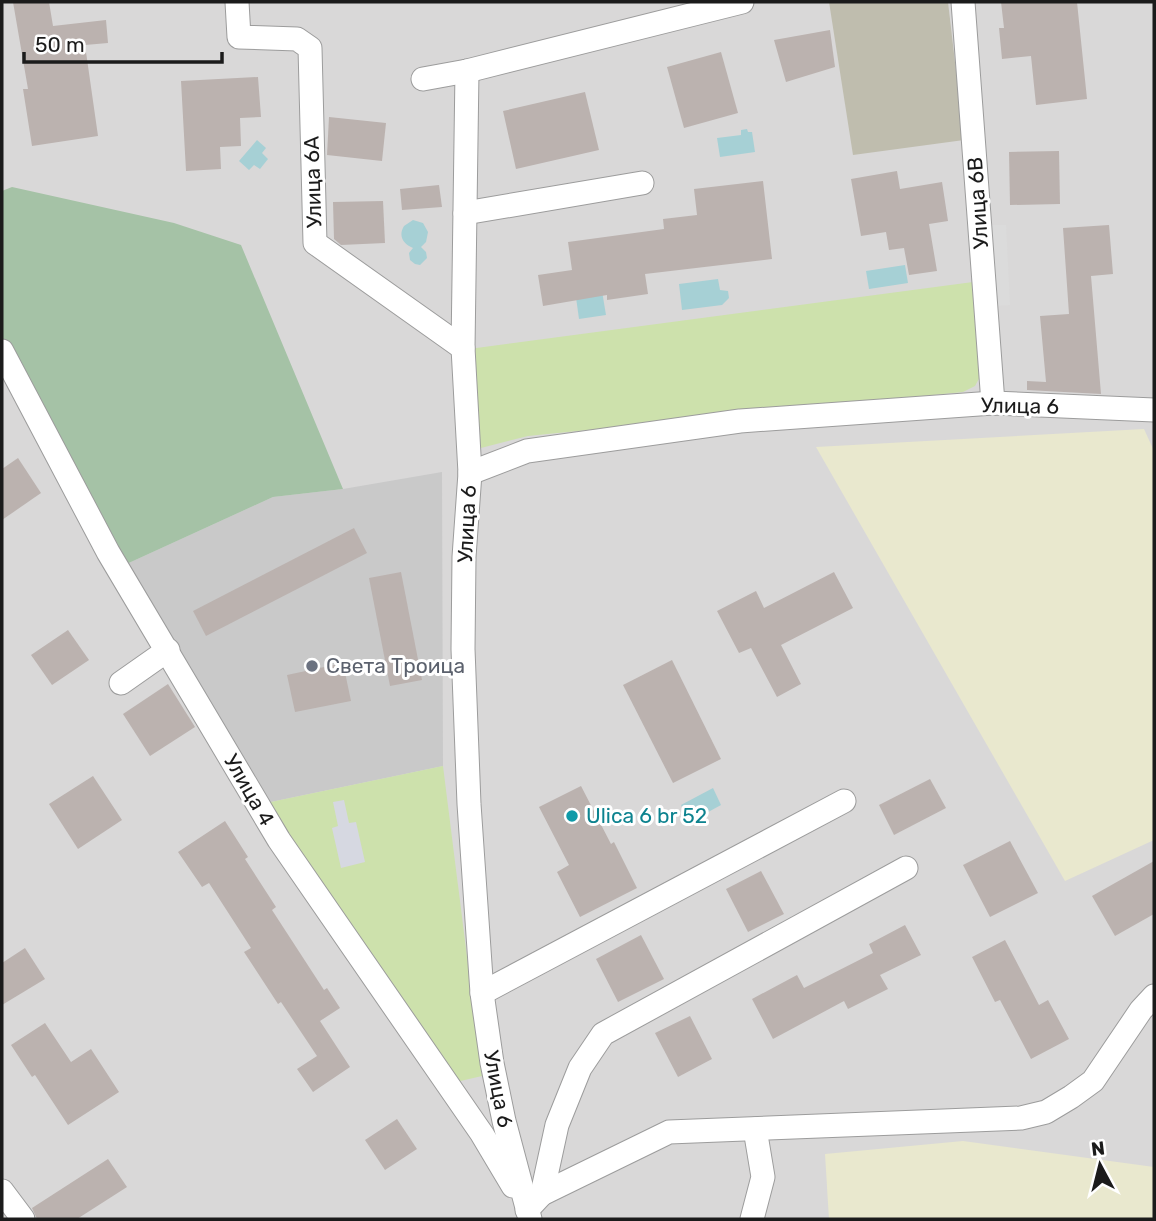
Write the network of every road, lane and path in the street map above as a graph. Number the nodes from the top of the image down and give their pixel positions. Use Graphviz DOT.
graph roads {
  1 [pos="237,2"];
  2 [pos="742,2"];
  3 [pos="963,2"];
  4 [pos="658,12"];
  5 [pos="467,71"];
  6 [pos="423,79"];
  7 [pos="642,183"];
  8 [pos="465,213"];
  9 [pos="463,348"];
  10 [pos="2,351"];
  11 [pos="993,403"];
  12 [pos="1154,410"];
  13 [pos="470,473"];
  14 [pos="168,650"];
  15 [pos="121,683"];
  16 [pos="844,801"];
  17 [pos="906,868"];
  18 [pos="482,993"];
  19 [pos="1154,996"];
  20 [pos="755,1129"];
  21 [pos="2,1191"];
  22 [pos="533,1208"];
  23 [pos="23,1219"];
  24 [pos="752,1219"];
  1 -- 9 [label="street, Улица 6A"];
  2 -- 4 [label="street"];
  3 -- 11 [label="street, Улица 6B"];
  4 -- 5 [label="street"];
  5 -- 6 [label="street"];
  5 -- 8 [label="street"];
  7 -- 8 [label="street"];
  8 -- 9 [label="street"];
  9 -- 13 [label="street"];
  10 -- 14 [label="street, Улица 4"];
  11 -- 12 [label="street, Улица 6"];
  11 -- 13 [label="street, Улица 6"];
  13 -- 18 [label="street, Улица 6"];
  14 -- 15 [label="street"];
  14 -- 22 [label="street, Улица 4"];
  16 -- 18 [label="street"];
  17 -- 22 [label="street"];
  18 -- 22 [label="street, Улица 6"];
  19 -- 20 [label="street"];
  20 -- 22 [label="street"];
  20 -- 24 [label="street"];
  21 -- 23 [label="street"];
}
